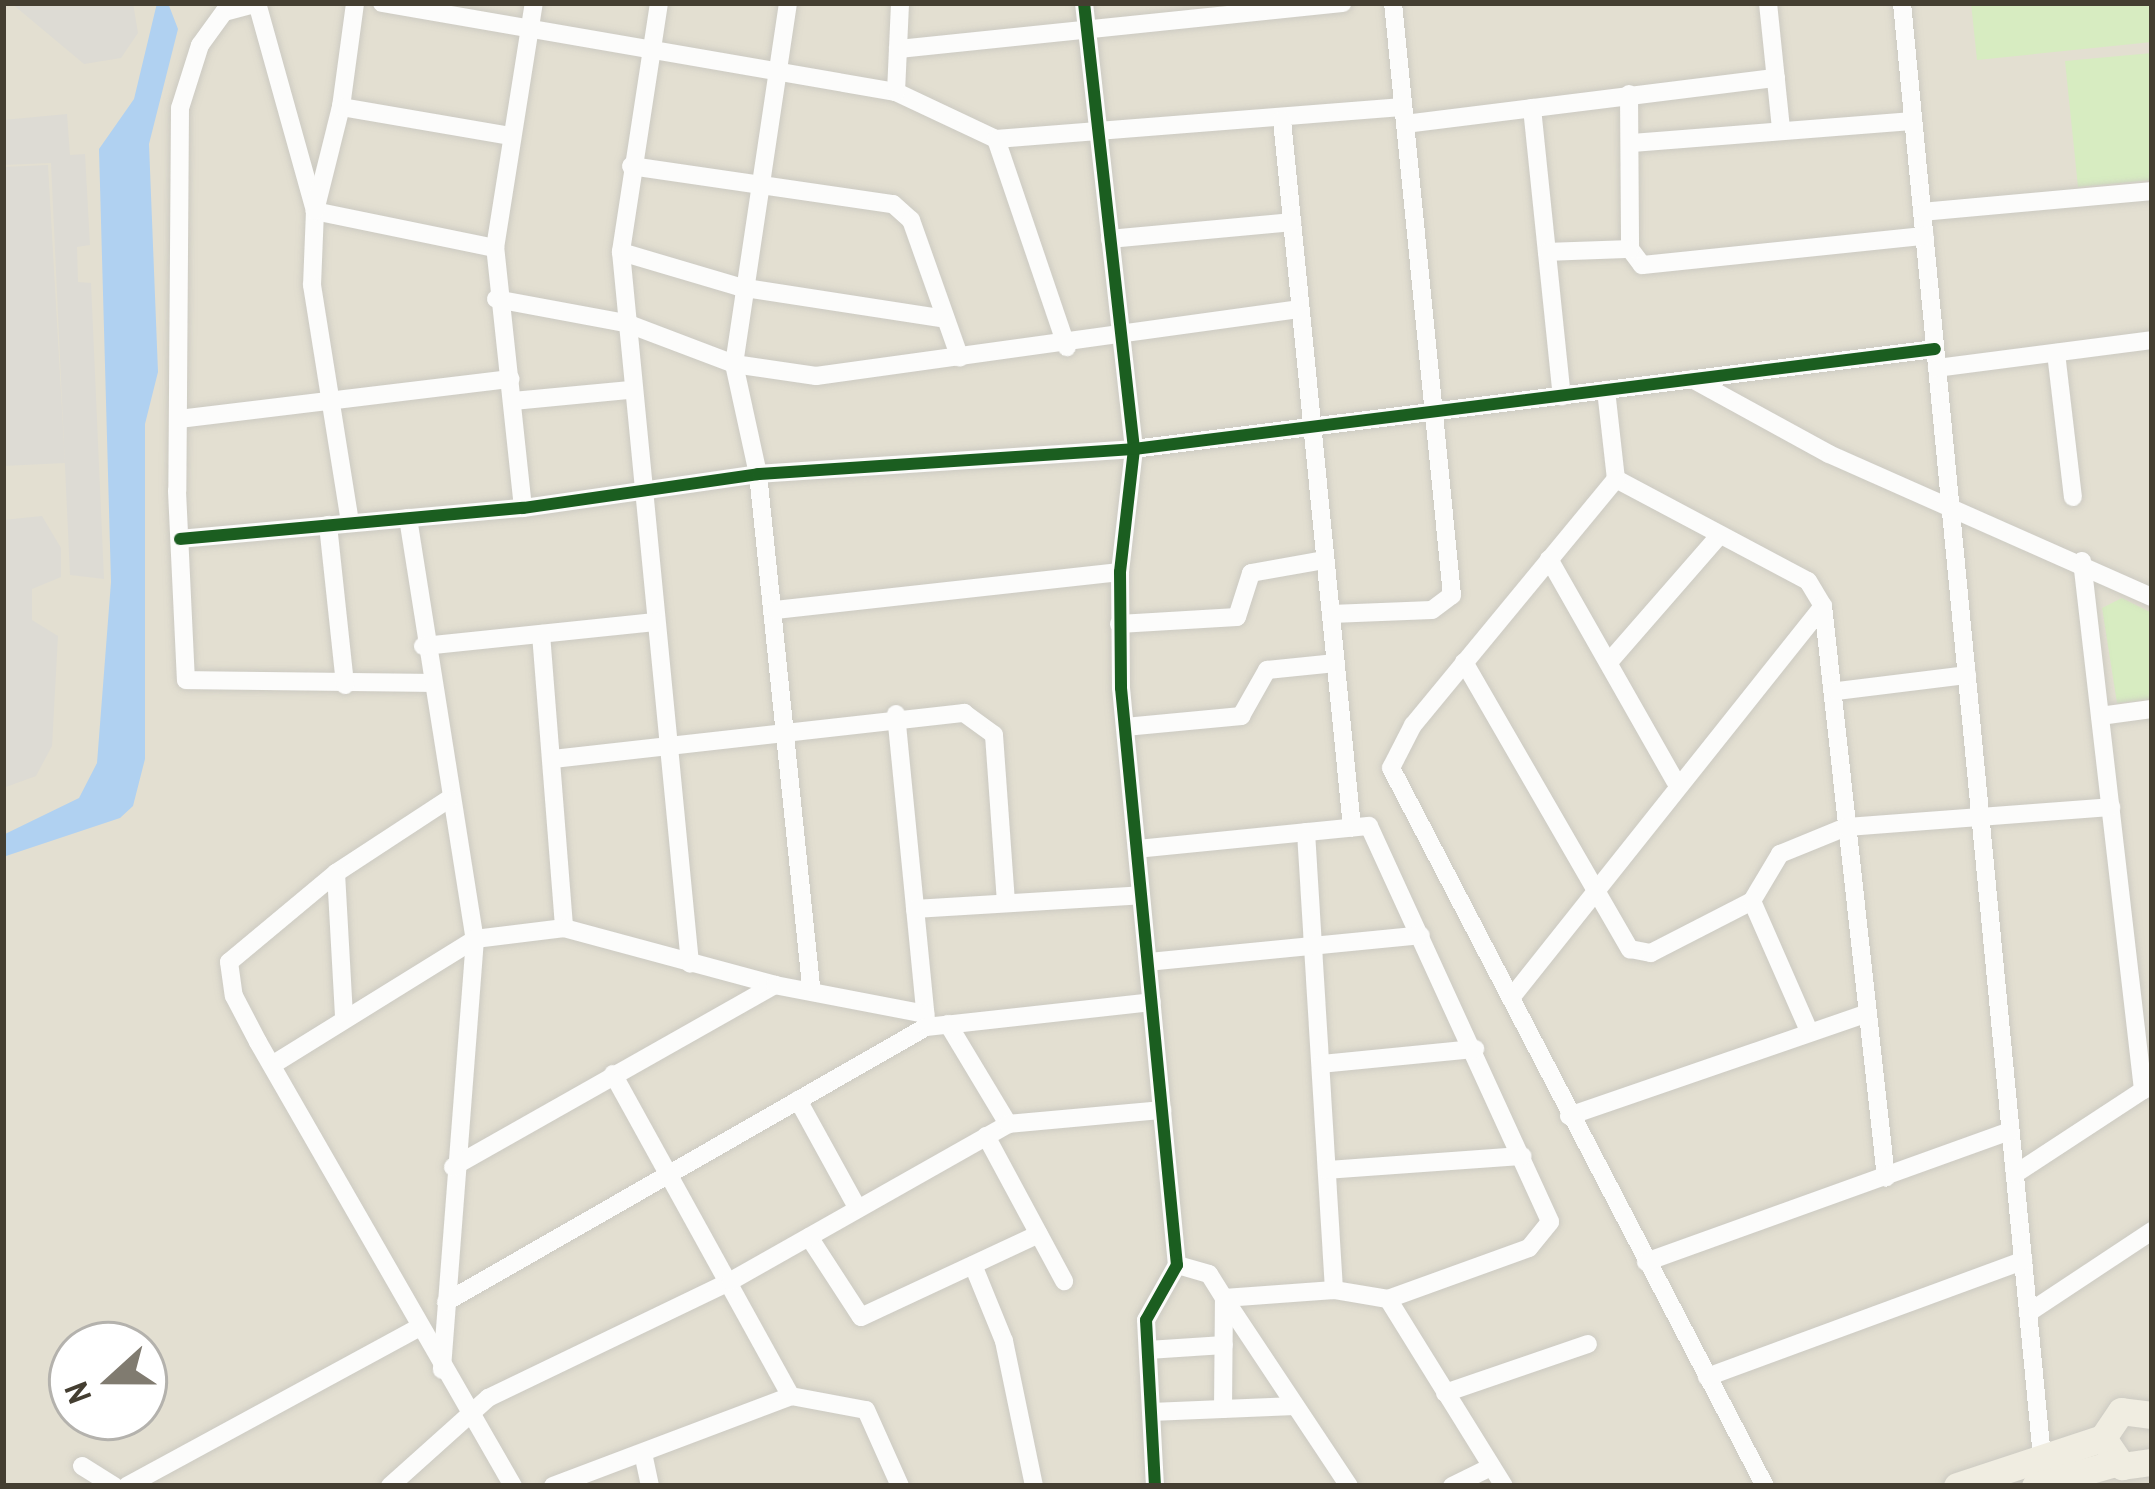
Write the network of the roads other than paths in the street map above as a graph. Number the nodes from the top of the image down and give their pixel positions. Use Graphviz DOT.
graph roads {
  1 [pos="257,3"];
  2 [pos="355,3"];
  3 [pos="382,3"];
  4 [pos="534,3"];
  5 [pos="659,3"];
  6 [pos="788,3"];
  7 [pos="900,3"];
  8 [pos="1084,3"];
  9 [pos="1343,3"];
  10 [pos="1393,3"];
  11 [pos="1768,3"];
  12 [pos="1902,3"];
  13 [pos="406,5"];
  14 [pos="529,28"];
  15 [pos="1088,29"];
  16 [pos="651,50"];
  17 [pos="898,50"];
  18 [pos="776,71"];
  19 [pos="1776,78"];
  20 [pos="896,92"];
  21 [pos="1629,94"];
  22 [pos="340,107"];
  23 [pos="1532,108"];
  24 [pos="1404,115"];
  25 [pos="1282,120"];
  26 [pos="1913,121"];
  27 [pos="1781,129"];
  28 [pos="510,136"];
  29 [pos="1099,137"];
  30 [pos="996,139"];
  31 [pos="1633,143"];
  32 [pos="631,166"];
  33 [pos="757,184"];
  34 [pos="2152,191"];
  35 [pos="316,211"];
  36 [pos="1922,212"];
  37 [pos="1292,222"];
  38 [pos="1924,236"];
  39 [pos="1110,239"];
  40 [pos="495,248"];
  41 [pos="1630,249"];
  42 [pos="621,252"];
  43 [pos="1547,252"];
  44 [pos="739,287"];
  45 [pos="496,298"];
  46 [pos="1300,309"];
  47 [pos="946,319"];
  48 [pos="626,322"];
  49 [pos="1122,339"];
  50 [pos="2152,340"];
  51 [pos="1067,346"];
  52 [pos="2056,352"];
  53 [pos="960,358"];
  54 [pos="1936,359"];
  55 [pos="734,364"];
  56 [pos="1693,379"];
  57 [pos="512,380"];
  58 [pos="629,390"];
  59 [pos="1606,390"];
  60 [pos="1562,396"];
  61 [pos="513,400"];
  62 [pos="333,401"];
  63 [pos="1432,412"];
  64 [pos="179,419"];
  65 [pos="1312,427"];
  66 [pos="1134,449"];
  67 [pos="758,474"];
  68 [pos="1616,479"];
  69 [pos="641,485"];
  70 [pos="2073,497"];
  71 [pos="1950,502"];
  72 [pos="523,508"];
  73 [pos="408,518"];
  74 [pos="350,523"];
  75 [pos="328,525"];
  76 [pos="179,538"];
  77 [pos="1717,538"];
  78 [pos="1549,559"];
  79 [pos="1325,560"];
  80 [pos="2082,560"];
  81 [pos="1120,572"];
  82 [pos="2152,596"];
  83 [pos="1822,606"];
  84 [pos="775,610"];
  85 [pos="1331,614"];
  86 [pos="656,622"];
  87 [pos="1119,624"];
  88 [pos="542,634"];
  89 [pos="423,646"];
  90 [pos="1464,662"];
  91 [pos="1609,662"];
  92 [pos="1336,663"];
  93 [pos="1967,675"];
  94 [pos="428,683"];
  95 [pos="345,685"];
  96 [pos="1838,692"];
  97 [pos="2152,709"];
  98 [pos="896,714"];
  99 [pos="2100,716"];
  100 [pos="786,726"];
  101 [pos="1125,727"];
  102 [pos="670,743"];
  103 [pos="553,759"];
  104 [pos="1675,781"];
  105 [pos="449,799"];
  106 [pos="2110,807"];
  107 [pos="1980,820"];
  108 [pos="1846,827"];
  109 [pos="1352,828"];
  110 [pos="1306,832"];
  111 [pos="1137,849"];
  112 [pos="336,873"];
  113 [pos="1594,893"];
  114 [pos="1141,895"];
  115 [pos="1752,902"];
  116 [pos="1006,903"];
  117 [pos="915,909"];
  118 [pos="564,928"];
  119 [pos="1421,935"];
  120 [pos="475,939"];
  121 [pos="1313,946"];
  122 [pos="1148,962"];
  123 [pos="690,964"];
  124 [pos="2152,969"];
  125 [pos="2130,972"];
  126 [pos="775,985"];
  127 [pos="811,986"];
  128 [pos="1510,998"];
  129 [pos="1152,1002"];
  130 [pos="1862,1015"];
  131 [pos="344,1016"];
  132 [pos="926,1020"];
  133 [pos="948,1024"];
  134 [pos="1808,1031"];
  135 [pos="1475,1049"];
  136 [pos="1321,1064"];
  137 [pos="272,1065"];
  138 [pos="613,1074"];
  139 [pos="2148,1087"];
  140 [pos="798,1100"];
  141 [pos="1162,1110"];
  142 [pos="1569,1116"];
  143 [pos="1008,1124"];
  144 [pos="2010,1131"];
  145 [pos="986,1136"];
  146 [pos="1522,1156"];
  147 [pos="453,1168"];
  148 [pos="1327,1170"];
  149 [pos="670,1174"];
  150 [pos="2014,1174"];
  151 [pos="1886,1178"];
  152 [pos="857,1210"];
  153 [pos="2152,1231"];
  154 [pos="1039,1234"];
  155 [pos="809,1237"];
  156 [pos="2023,1261"];
  157 [pos="1646,1262"];
  158 [pos="974,1265"];
  159 [pos="1178,1265"];
  160 [pos="1064,1281"];
  161 [pos="731,1282"];
  162 [pos="1334,1290"];
  163 [pos="1224,1298"];
  164 [pos="1388,1299"];
  165 [pos="446,1302"];
  166 [pos="2028,1313"];
  167 [pos="416,1328"];
  168 [pos="1588,1344"];
  169 [pos="1224,1345"];
  170 [pos="1148,1350"];
  171 [pos="442,1374"];
  172 [pos="1707,1377"];
  173 [pos="1445,1393"];
  174 [pos="791,1396"];
  175 [pos="1295,1406"];
  176 [pos="1223,1409"];
  177 [pos="1151,1412"];
  178 [pos="2152,1415"];
  179 [pos="469,1422"];
  180 [pos="2109,1450"];
  181 [pos="643,1453"];
  182 [pos="2042,1457"];
  183 [pos="2152,1462"];
  184 [pos="82,1466"];
  185 [pos="1491,1467"];
  186 [pos="114,1486"];
  187 [pos="127,1486"];
  188 [pos="390,1486"];
  189 [pos="513,1486"];
  190 [pos="554,1486"];
  191 [pos="650,1486"];
  192 [pos="898,1486"];
  193 [pos="1034,1486"];
  194 [pos="1155,1486"];
  195 [pos="1349,1486"];
  196 [pos="1451,1486"];
  197 [pos="1504,1486"];
  198 [pos="1765,1486"];
  199 [pos="1957,1486"];
  200 [pos="2036,1486"];
  1 -- 35 [label="street"];
  1 -- 64 [label="street"];
  2 -- 22 [label="street"];
  3 -- 13 [label="street"];
  4 -- 14 [label="street"];
  5 -- 16 [label="street"];
  6 -- 18 [label="street"];
  7 -- 17 [label="street"];
  8 -- 15 [label="street"];
  9 -- 15 [label="street"];
  10 -- 24 [label="street"];
  11 -- 19 [label="street"];
  12 -- 26 [label="street"];
  13 -- 14 [label="street"];
  14 -- 16 [label="street"];
  14 -- 28 [label="street"];
  15 -- 17 [label="street"];
  15 -- 29 [label="street"];
  16 -- 18 [label="street"];
  16 -- 32 [label="street"];
  17 -- 20 [label="street"];
  18 -- 20 [label="street"];
  18 -- 33 [label="street"];
  19 -- 21 [label="street"];
  19 -- 27 [label="street"];
  20 -- 30 [label="street"];
  21 -- 23 [label="street"];
  21 -- 31 [label="street"];
  22 -- 28 [label="street"];
  22 -- 35 [label="street"];
  23 -- 24 [label="street"];
  23 -- 43 [label="street"];
  24 -- 25 [label="street"];
  24 -- 63 [label="street"];
  25 -- 29 [label="street"];
  25 -- 37 [label="street"];
  26 -- 27 [label="street"];
  26 -- 36 [label="street"];
  27 -- 31 [label="street"];
  28 -- 40 [label="street"];
  29 -- 30 [label="street"];
  29 -- 39 [label="street"];
  30 -- 51 [label="street"];
  31 -- 41 [label="street"];
  32 -- 33 [label="street"];
  32 -- 42 [label="street"];
  33 -- 44 [label="street"];
  33 -- 47 [label="street"];
  34 -- 36 [label="street"];
  35 -- 40 [label="street"];
  35 -- 62 [label="street"];
  36 -- 38 [label="street"];
  37 -- 39 [label="street"];
  37 -- 46 [label="street"];
  38 -- 41 [label="street"];
  38 -- 54 [label="street"];
  39 -- 49 [label="street"];
  40 -- 45 [label="street"];
  41 -- 43 [label="street"];
  42 -- 44 [label="street"];
  42 -- 48 [label="street"];
  43 -- 60 [label="street"];
  44 -- 47 [label="street"];
  44 -- 55 [label="street"];
  45 -- 48 [label="street"];
  45 -- 57 [label="street"];
  46 -- 49 [label="street"];
  46 -- 65 [label="street"];
  47 -- 53 [label="street"];
  48 -- 55 [label="street"];
  48 -- 58 [label="street"];
  49 -- 51 [label="street"];
  49 -- 66 [label="street"];
  50 -- 52 [label="street"];
  51 -- 53 [label="street"];
  52 -- 54 [label="street"];
  52 -- 70 [label="street"];
  53 -- 55 [label="street"];
  54 -- 56 [label="street"];
  54 -- 71 [label="street"];
  55 -- 67 [label="street"];
  56 -- 59 [label="street"];
  56 -- 71 [label="street"];
  57 -- 61 [label="street"];
  57 -- 62 [label="street"];
  58 -- 61 [label="street"];
  58 -- 69 [label="street"];
  59 -- 60 [label="street"];
  59 -- 68 [label="street"];
  60 -- 63 [label="street"];
  61 -- 72 [label="street"];
  62 -- 64 [label="street"];
  62 -- 74 [label="street"];
  63 -- 65 [label="street"];
  63 -- 85 [label="street"];
  64 -- 76 [label="street"];
  65 -- 66 [label="street"];
  65 -- 79 [label="street"];
  66 -- 67 [label="street"];
  66 -- 81 [label="street"];
  67 -- 69 [label="street"];
  67 -- 84 [label="street"];
  68 -- 77 [label="street"];
  68 -- 78 [label="street"];
  69 -- 72 [label="street"];
  69 -- 86 [label="street"];
  71 -- 80 [label="street"];
  71 -- 93 [label="street"];
  72 -- 73 [label="street"];
  73 -- 74 [label="street"];
  73 -- 89 [label="street"];
  74 -- 75 [label="street"];
  75 -- 76 [label="street"];
  75 -- 95 [label="street"];
  76 -- 95 [label="street"];
  77 -- 83 [label="street"];
  77 -- 91 [label="street"];
  78 -- 90 [label="street"];
  78 -- 91 [label="street"];
  79 -- 85 [label="street"];
  79 -- 87 [label="street"];
  80 -- 82 [label="street"];
  80 -- 99 [label="street"];
  81 -- 84 [label="street"];
  81 -- 87 [label="street"];
  83 -- 96 [label="street"];
  83 -- 104 [label="street"];
  84 -- 100 [label="street"];
  85 -- 92 [label="street"];
  86 -- 88 [label="street"];
  86 -- 102 [label="street"];
  87 -- 101 [label="street"];
  88 -- 89 [label="street"];
  88 -- 103 [label="street"];
  89 -- 94 [label="street"];
  90 -- 113 [label="street"];
  90 -- 128 [label="street"];
  91 -- 104 [label="street"];
  92 -- 101 [label="street"];
  92 -- 109 [label="street"];
  93 -- 96 [label="street"];
  93 -- 107 [label="street"];
  94 -- 95 [label="street"];
  94 -- 105 [label="street"];
  96 -- 108 [label="street"];
  97 -- 99 [label="street"];
  98 -- 100 [label="street"];
  98 -- 116 [label="street"];
  98 -- 117 [label="street"];
  99 -- 106 [label="street"];
  100 -- 102 [label="street"];
  100 -- 127 [label="street"];
  101 -- 111 [label="street"];
  102 -- 103 [label="street"];
  102 -- 123 [label="street"];
  103 -- 118 [label="street"];
  104 -- 113 [label="street"];
  105 -- 112 [label="street"];
  105 -- 120 [label="street"];
  106 -- 107 [label="street"];
  106 -- 125 [label="street"];
  107 -- 108 [label="street"];
  107 -- 144 [label="street"];
  108 -- 115 [label="street"];
  108 -- 130 [label="street"];
  109 -- 110 [label="street"];
  109 -- 119 [label="street"];
  110 -- 111 [label="street"];
  110 -- 121 [label="street"];
  111 -- 114 [label="street"];
  112 -- 131 [label="street"];
  112 -- 137 [label="street"];
  113 -- 115 [label="street"];
  113 -- 128 [label="street"];
  114 -- 116 [label="street"];
  114 -- 122 [label="street"];
  115 -- 134 [label="street"];
  116 -- 117 [label="street"];
  117 -- 132 [label="street"];
  118 -- 120 [label="street"];
  118 -- 123 [label="street"];
  119 -- 121 [label="street"];
  119 -- 135 [label="street"];
  120 -- 131 [label="street"];
  120 -- 147 [label="street"];
  121 -- 122 [label="street"];
  121 -- 136 [label="street"];
  122 -- 129 [label="street"];
  123 -- 126 [label="street"];
  124 -- 125 [label="street"];
  125 -- 139 [label="street"];
  126 -- 127 [label="street"];
  126 -- 138 [label="street"];
  127 -- 132 [label="street"];
  128 -- 142 [label="street"];
  129 -- 133 [label="street"];
  129 -- 141 [label="street"];
  130 -- 134 [label="street"];
  130 -- 151 [label="street"];
  131 -- 137 [label="street"];
  132 -- 133 [label="street"];
  132 -- 140 [label="street"];
  133 -- 143 [label="street"];
  134 -- 142 [label="street"];
  135 -- 136 [label="street"];
  135 -- 146 [label="street"];
  136 -- 148 [label="street"];
  137 -- 167 [label="street"];
  138 -- 147 [label="street"];
  138 -- 149 [label="street"];
  139 -- 150 [label="street"];
  140 -- 149 [label="street"];
  140 -- 152 [label="street"];
  141 -- 143 [label="street"];
  141 -- 159 [label="street"];
  142 -- 157 [label="street"];
  143 -- 145 [label="street"];
  144 -- 150 [label="street"];
  144 -- 151 [label="street"];
  145 -- 152 [label="street"];
  145 -- 154 [label="street"];
  146 -- 148 [label="street"];
  146 -- 164 [label="street"];
  147 -- 165 [label="street"];
  148 -- 162 [label="street"];
  149 -- 161 [label="street"];
  149 -- 165 [label="street"];
  150 -- 156 [label="street"];
  151 -- 157 [label="street"];
  152 -- 155 [label="street"];
  153 -- 166 [label="street"];
  154 -- 158 [label="street"];
  154 -- 160 [label="street"];
  155 -- 158 [label="street"];
  155 -- 161 [label="street"];
  156 -- 166 [label="street"];
  156 -- 172 [label="street"];
  157 -- 172 [label="street"];
  158 -- 193 [label="street"];
  159 -- 163 [label="street"];
  159 -- 170 [label="street"];
  161 -- 174 [label="street"];
  161 -- 179 [label="street"];
  162 -- 163 [label="street"];
  162 -- 164 [label="street"];
  163 -- 169 [label="street"];
  163 -- 175 [label="street"];
  164 -- 173 [label="street"];
  165 -- 171 [label="street"];
  166 -- 182 [label="street"];
  167 -- 171 [label="street"];
  167 -- 187 [label="street"];
  168 -- 173 [label="street"];
  169 -- 170 [label="street"];
  169 -- 176 [label="street"];
  170 -- 177 [label="street"];
  171 -- 179 [label="street"];
  172 -- 198 [label="street"];
  173 -- 185 [label="street"];
  174 -- 181 [label="street"];
  174 -- 192 [label="street"];
  175 -- 176 [label="street"];
  175 -- 195 [label="street"];
  176 -- 177 [label="street"];
  177 -- 194 [label="street"];
  178 -- 180 [label="main road"];
  179 -- 188 [label="street"];
  179 -- 189 [label="street"];
  180 -- 182 [label="main road"];
  180 -- 183 [label="main road"];
  180 -- 200 [label="main road"];
  181 -- 190 [label="street"];
  181 -- 191 [label="street"];
  182 -- 199 [label="main road"];
  184 -- 186 [label="street"];
  185 -- 196 [label="street"];
  185 -- 197 [label="street"];
}
